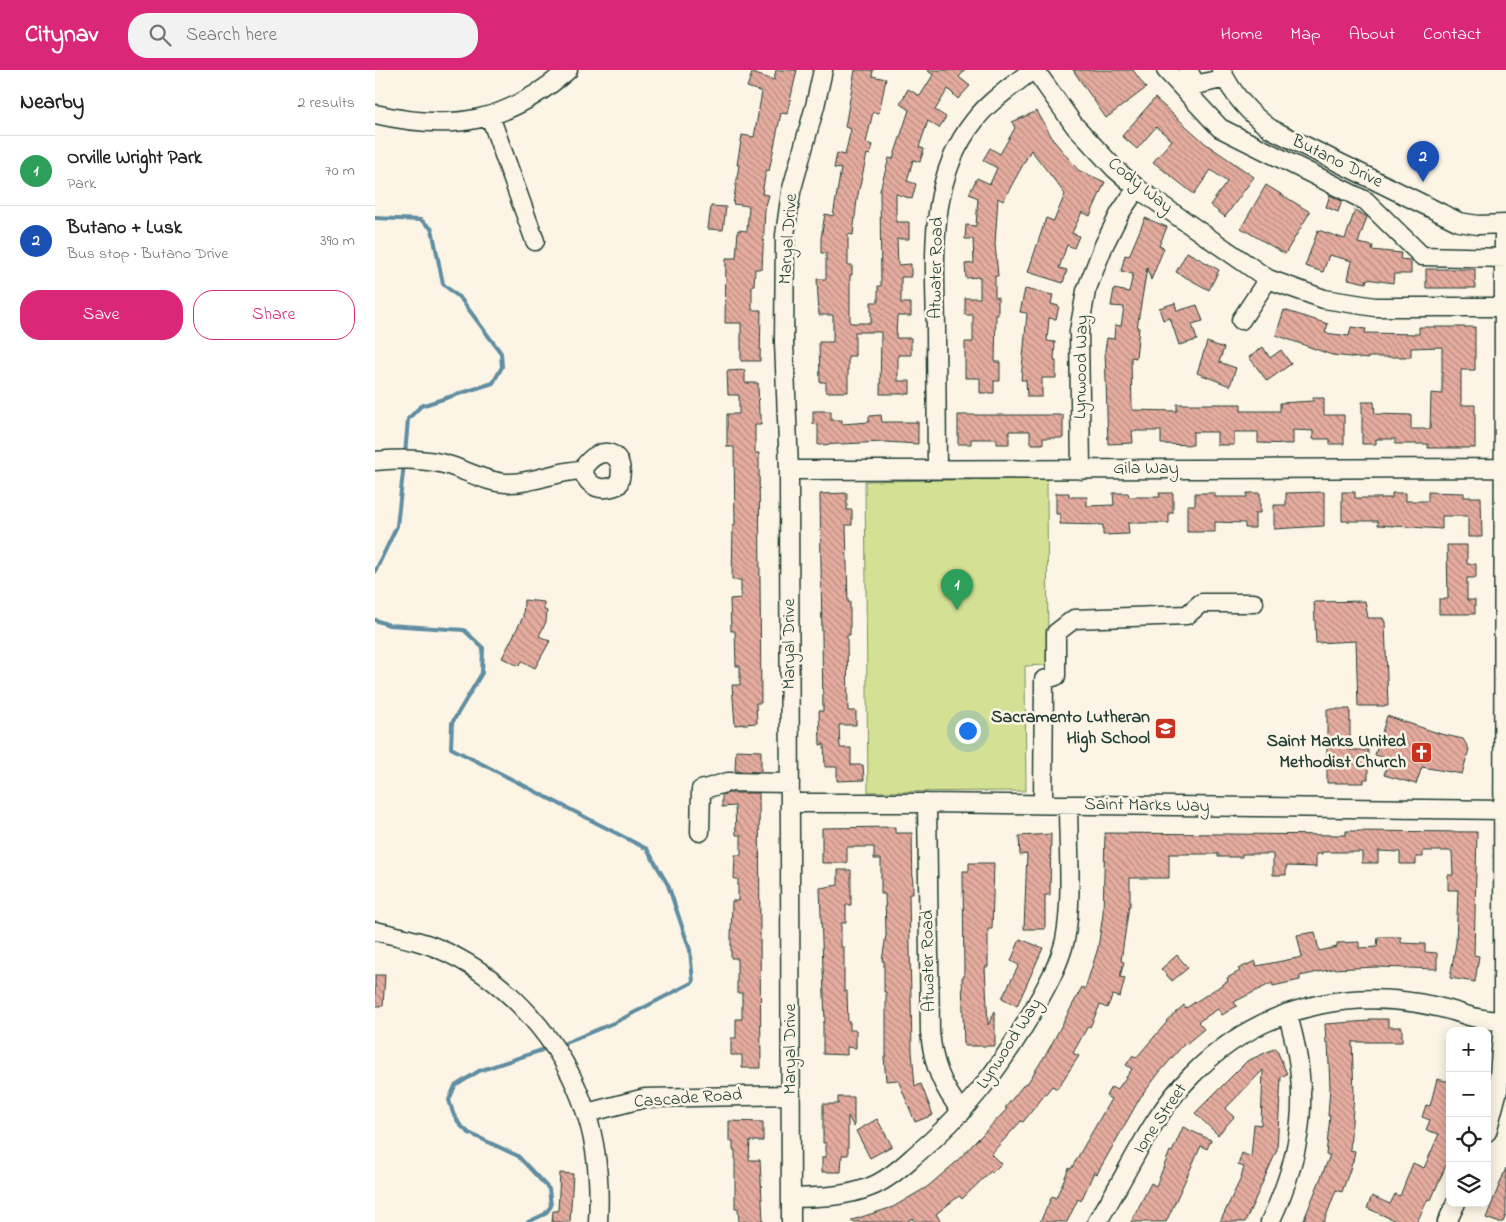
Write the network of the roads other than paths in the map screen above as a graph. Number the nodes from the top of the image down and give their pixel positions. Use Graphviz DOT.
graph roads {
  1 [pos="568,70"];
  2 [pos="823,70"];
  3 [pos="1034,70"];
  4 [pos="1166,70"];
  5 [pos="1188,70"];
  6 [pos="1223,74"];
  7 [pos="375,114"];
  8 [pos="489,116"];
  9 [pos="1137,188"];
  10 [pos="1505,225"];
  11 [pos="535,241"];
  12 [pos="1505,257"];
  13 [pos="1268,279"];
  14 [pos="1503,307"];
  15 [pos="1241,320"];
  16 [pos="375,461"];
  17 [pos="1503,468"];
  18 [pos="582,470"];
  19 [pos="789,470"];
  20 [pos="937,470"];
  21 [pos="1081,470"];
  22 [pos="1254,603"];
  23 [pos="1502,637"];
  24 [pos="790,783"];
  25 [pos="790,803"];
  26 [pos="927,803"];
  27 [pos="1043,804"];
  28 [pos="1068,805"];
  29 [pos="1504,810"];
  30 [pos="700,832"];
  31 [pos="375,932"];
  32 [pos="1287,1013"];
  33 [pos="1505,1024"];
  34 [pos="791,1095"];
  35 [pos="962,1112"];
  36 [pos="587,1113"];
  37 [pos="1491,1117"];
  38 [pos="791,1198"];
  39 [pos="1454,1207"];
  40 [pos="598,1222"];
  41 [pos="791,1222"];
  42 [pos="1097,1222"];
  43 [pos="1270,1222"];
  44 [pos="1447,1222"];
  1 -- 8 [label="street"];
  2 -- 19 [label="street, Maryal Drive"];
  3 -- 9 [label="street, Cody Way"];
  3 -- 20 [label="street, Atwater Road"];
  4 -- 12 [label="street"];
  5 -- 6 [label="street"];
  6 -- 10 [label="street, Butano Drive"];
  7 -- 8 [label="street"];
  8 -- 11 [label="street"];
  9 -- 13 [label="street, Cody Way"];
  9 -- 21 [label="street, Lynwood Way"];
  10 -- 12 [label="street"];
  12 -- 14 [label="street"];
  13 -- 14 [label="street, Cody Way"];
  13 -- 15 [label="street"];
  14 -- 17 [label="street"];
  16 -- 18 [label="street"];
  17 -- 21 [label="street, Gila Way"];
  17 -- 23 [label="street"];
  19 -- 20 [label="street, Gila Way"];
  19 -- 24 [label="street, Maryal Drive"];
  20 -- 21 [label="street, Gila Way"];
  22 -- 27 [label="street"];
  23 -- 29 [label="street"];
  24 -- 25 [label="street, Maryal Drive"];
  24 -- 30 [label="street"];
  25 -- 26 [label="street, Saint Marks Way"];
  25 -- 34 [label="street, Maryal Drive"];
  26 -- 27 [label="street, Saint Marks Way"];
  26 -- 35 [label="street, Atwater Road"];
  27 -- 28 [label="street, Saint Marks Way"];
  28 -- 29 [label="street, Saint Marks Way"];
  28 -- 35 [label="street, Lynwood Way"];
  29 -- 33 [label="street"];
  31 -- 36 [label="street"];
  32 -- 33 [label="street, Ione Street"];
  32 -- 42 [label="street, Ione Street"];
  32 -- 43 [label="street"];
  33 -- 37 [label="street"];
  34 -- 36 [label="street, Cascade Road"];
  34 -- 38 [label="street, Maryal Drive"];
  35 -- 38 [label="street, Lynwood Way"];
  36 -- 40 [label="street"];
  38 -- 41 [label="street, Maryal Drive"];
  39 -- 44 [label="street"];
}
